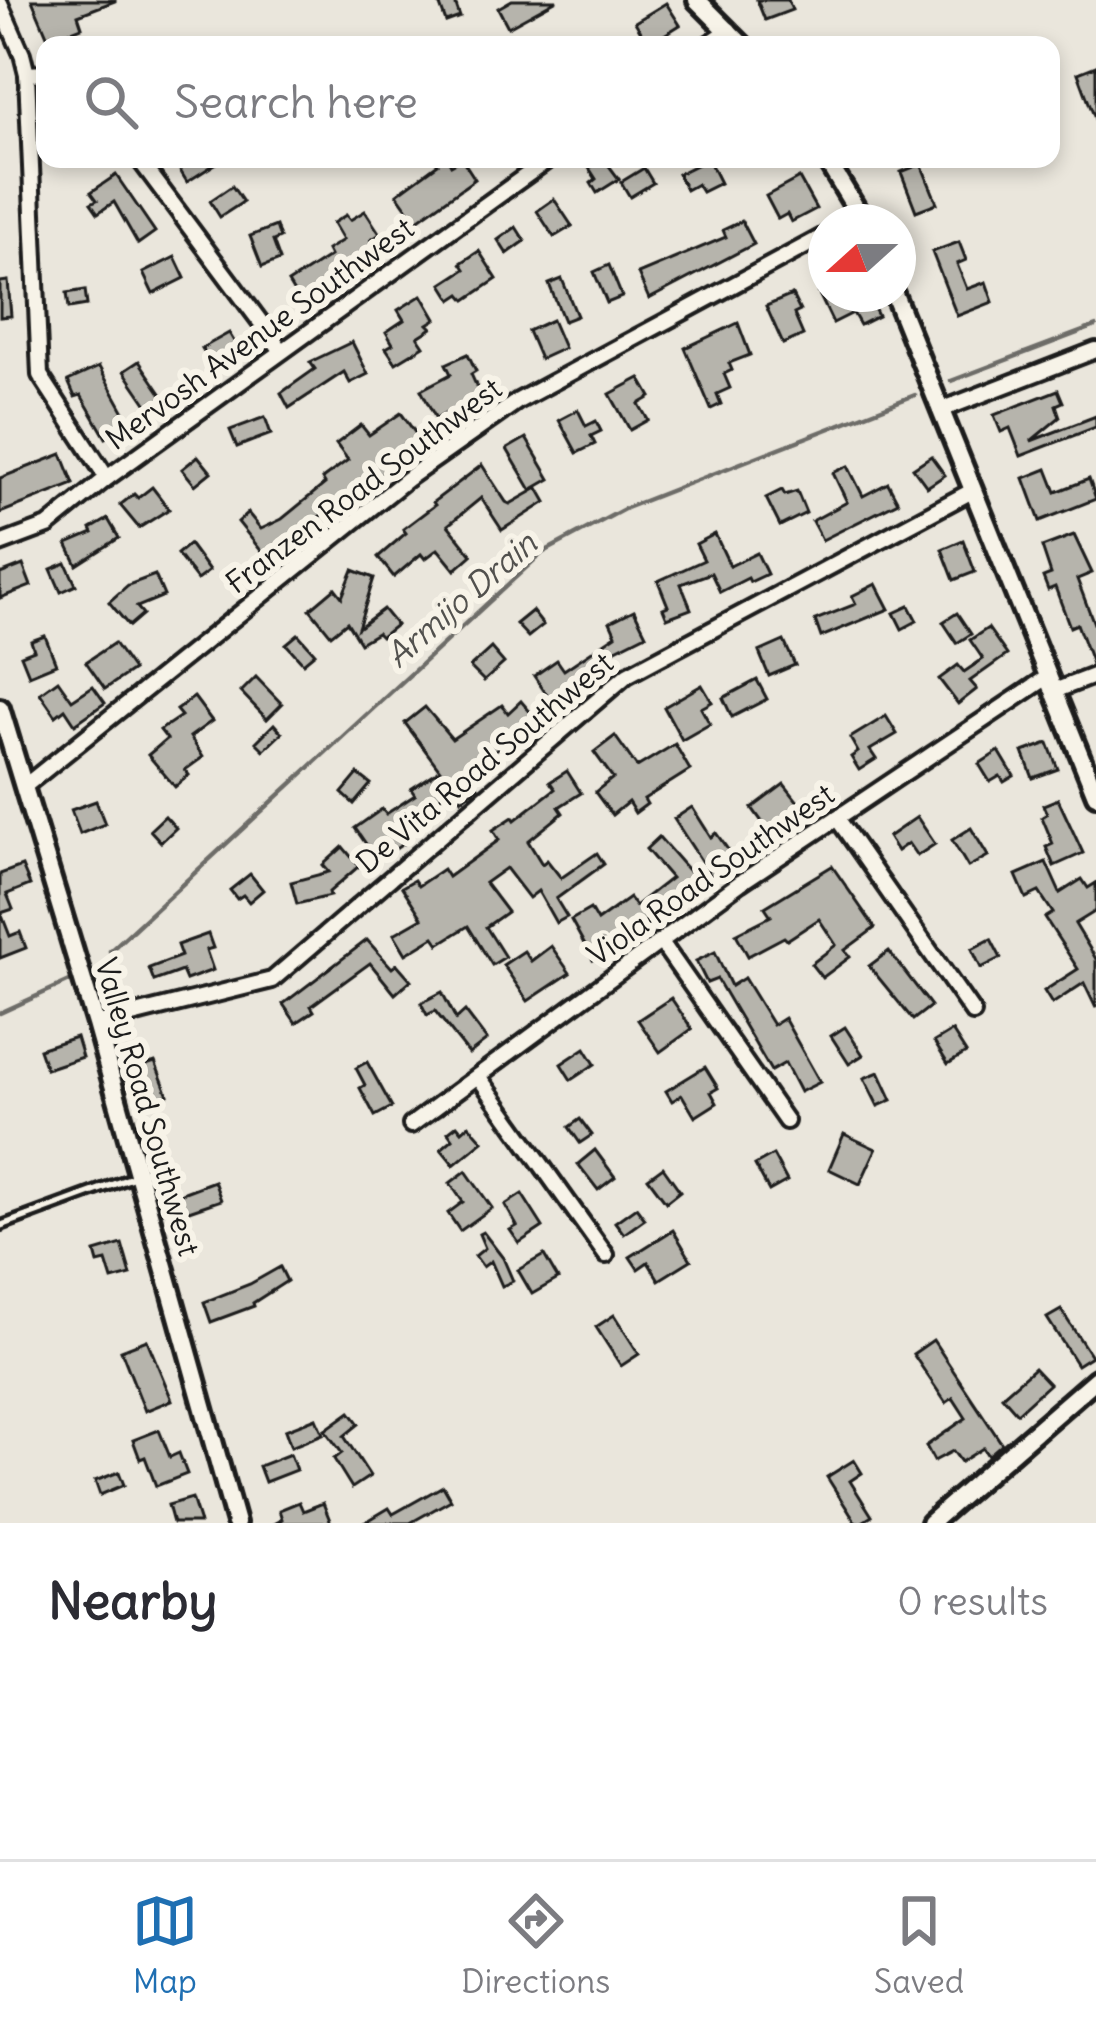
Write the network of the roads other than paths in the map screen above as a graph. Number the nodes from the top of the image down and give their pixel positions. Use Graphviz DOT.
graph roads {
  1 [pos="697,0"];
  2 [pos="0,4"];
  3 [pos="728,29"];
  4 [pos="719,36"];
  5 [pos="734,36"];
  6 [pos="27,74"];
  7 [pos="36,74"];
  8 [pos="146,168"];
  9 [pos="536,168"];
  10 [pos="831,168"];
  11 [pos="850,204"];
  12 [pos="808,245"];
  13 [pos="901,312"];
  14 [pos="1096,350"];
  15 [pos="282,351"];
  16 [pos="941,410"];
  17 [pos="107,478"];
  18 [pos="972,491"];
  19 [pos="0,544"];
  20 [pos="1096,675"];
  21 [pos="1052,684"];
  22 [pos="0,708"];
  23 [pos="25,786"];
  24 [pos="1096,795"];
  25 [pos="837,818"];
  26 [pos="661,942"];
  27 [pos="973,1013"];
  28 [pos="96,1024"];
  29 [pos="478,1076"];
  30 [pos="786,1121"];
  31 [pos="410,1125"];
  32 [pos="140,1175"];
  33 [pos="0,1226"];
  34 [pos="606,1255"];
  35 [pos="1096,1378"];
  36 [pos="236,1523"];
  37 [pos="930,1523"];
  1 -- 3 [label="street"];
  2 -- 6 [label="street"];
  3 -- 4 [label="street"];
  3 -- 5 [label="street"];
  6 -- 7 [label="street"];
  6 -- 17 [label="street"];
  8 -- 15 [label="street"];
  9 -- 15 [label="street, Mervosh Avenue Southwest"];
  10 -- 11 [label="street"];
  12 -- 23 [label="street, Franzen Road Southwest"];
  13 -- 16 [label="street"];
  14 -- 16 [label="street"];
  15 -- 17 [label="street, Mervosh Avenue Southwest"];
  16 -- 18 [label="street"];
  17 -- 19 [label="street, Mervosh Avenue Southwest"];
  18 -- 21 [label="street"];
  18 -- 28 [label="street, De Vita Road Southwest"];
  20 -- 21 [label="street, Viola Road Southwest"];
  21 -- 24 [label="street"];
  21 -- 25 [label="street, Viola Road Southwest"];
  22 -- 23 [label="street, Valley Road Southwest"];
  23 -- 28 [label="street, Valley Road Southwest"];
  25 -- 26 [label="street, Viola Road Southwest"];
  25 -- 27 [label="street"];
  26 -- 29 [label="street, Viola Road Southwest"];
  26 -- 30 [label="street"];
  28 -- 32 [label="street, Valley Road Southwest"];
  29 -- 31 [label="street, Viola Road Southwest"];
  29 -- 34 [label="street"];
  32 -- 33 [label="lane"];
  32 -- 36 [label="street, Valley Road Southwest"];
  35 -- 37 [label="street"];
}
